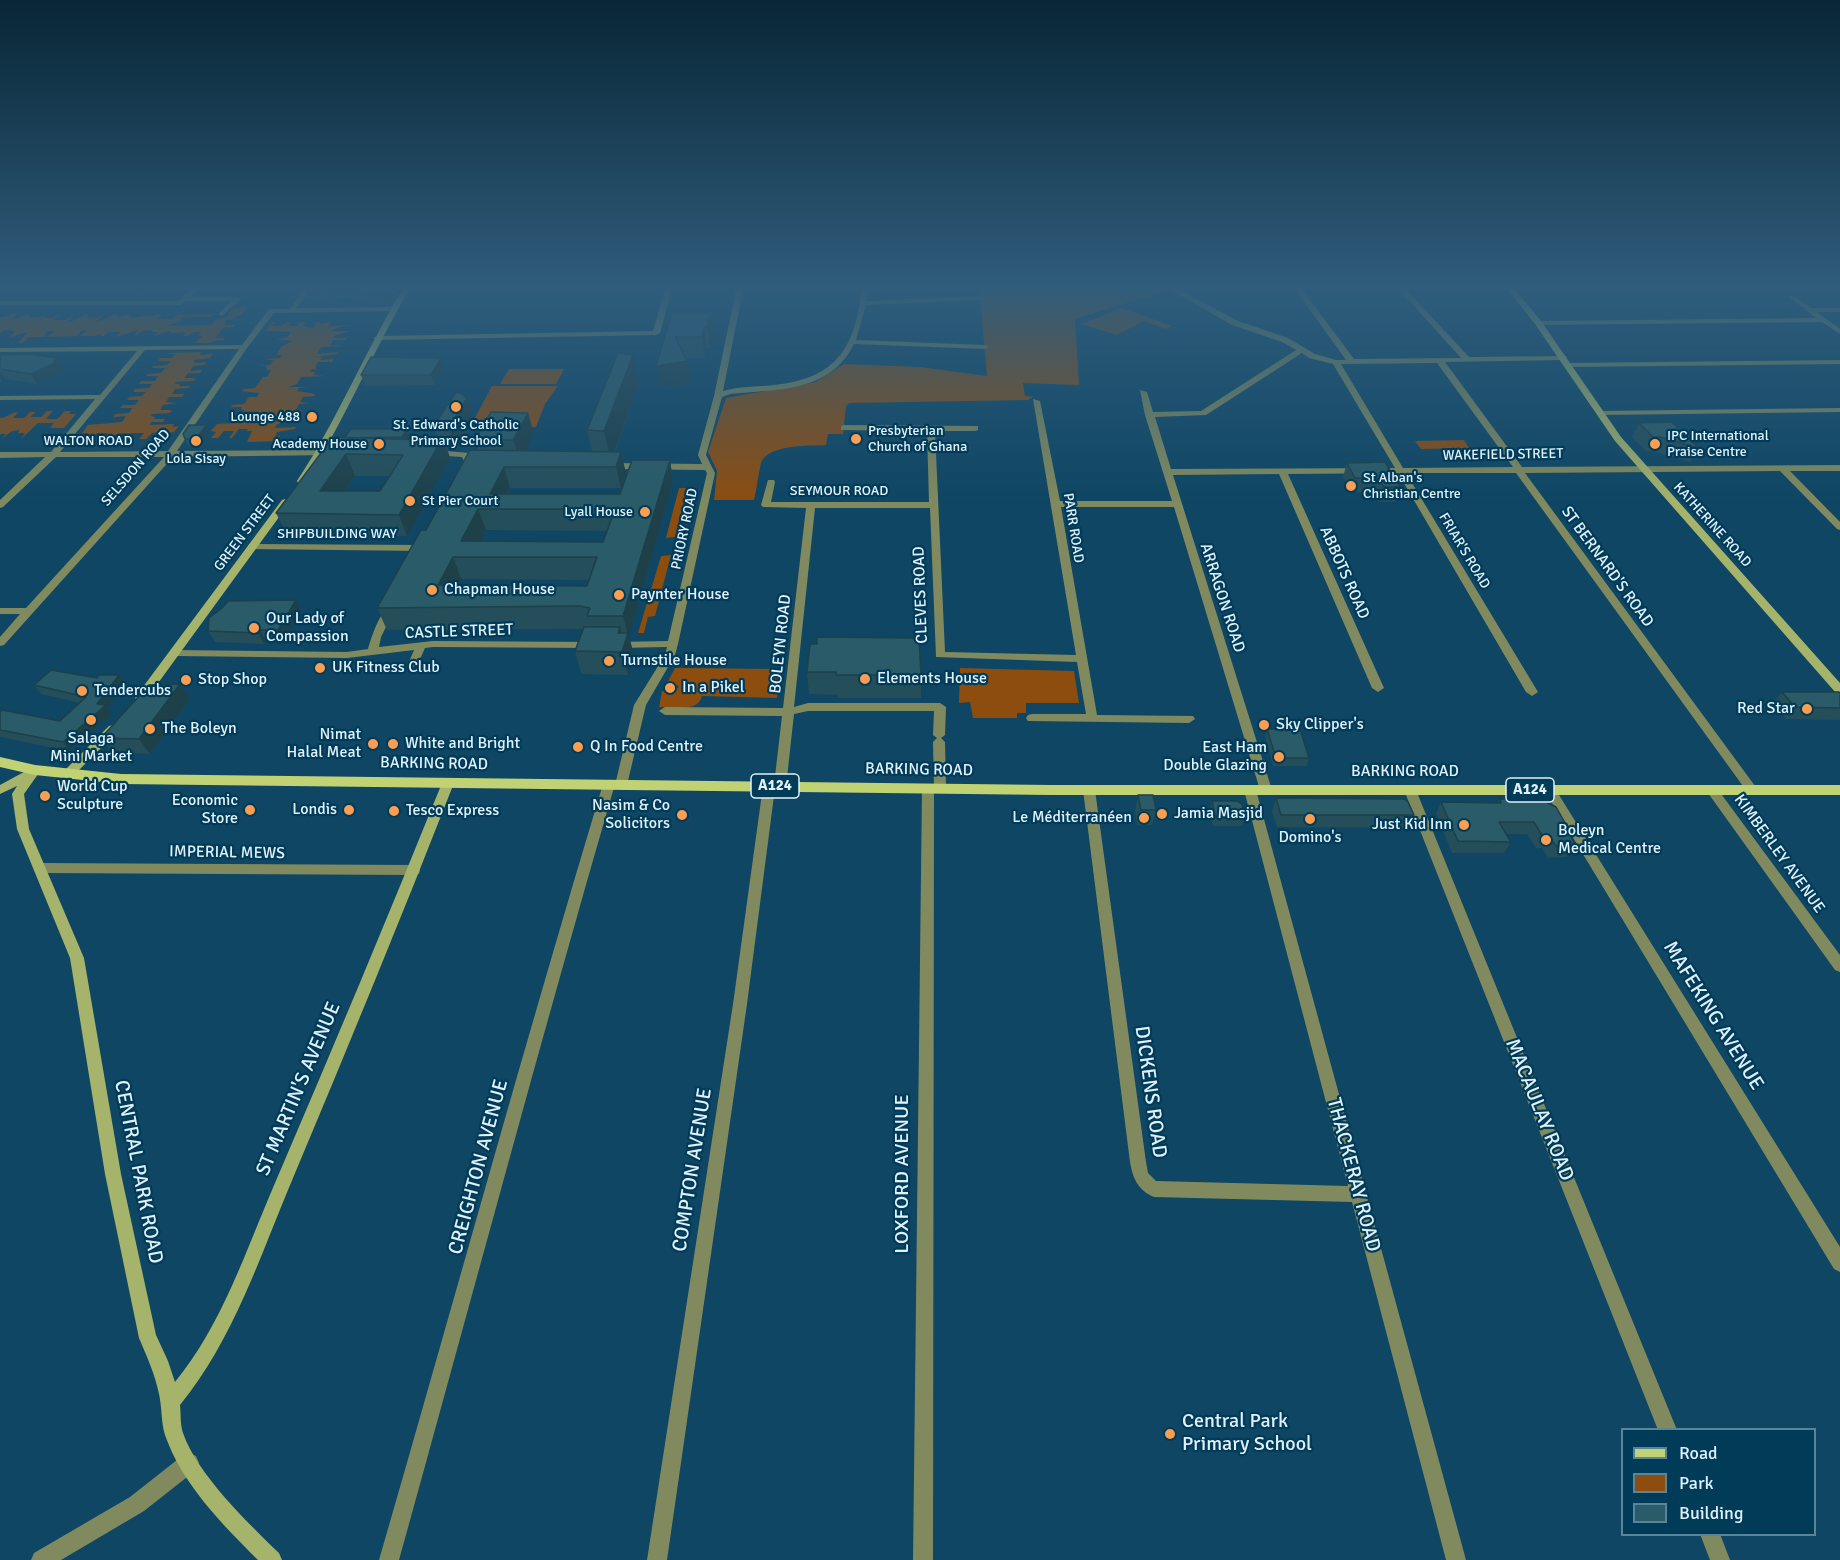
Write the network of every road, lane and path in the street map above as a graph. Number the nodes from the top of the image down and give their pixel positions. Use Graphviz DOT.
graph roads {
  1 [pos="134,358"];
  2 [pos="237,358"];
  3 [pos="367,358"];
  4 [pos="726,358"];
  5 [pos="841,358"];
  6 [pos="1289,358"];
  7 [pos="1318,358"];
  8 [pos="1349,358"];
  9 [pos="1562,358"];
  10 [pos="1439,360"];
  11 [pos="1467,360"];
  12 [pos="1352,362"];
  13 [pos="1565,362"];
  14 [pos="1840,362"];
  15 [pos="1336,363"];
  16 [pos="1143,392"];
  17 [pos="718,396"];
  18 [pos="100,397"];
  19 [pos="0,398"];
  20 [pos="1036,401"];
  21 [pos="1840,410"];
  22 [pos="1600,413"];
  23 [pos="1149,415"];
  24 [pos="844,428"];
  25 [pos="931,428"];
  26 [pos="975,428"];
  27 [pos="320,453"];
  28 [pos="339,453"];
  29 [pos="427,453"];
  30 [pos="54,454"];
  31 [pos="171,454"];
  32 [pos="0,455"];
  33 [pos="600,466"];
  34 [pos="707,467"];
  35 [pos="1642,467"];
  36 [pos="1516,468"];
  37 [pos="1782,468"];
  38 [pos="1840,468"];
  39 [pos="467,469"];
  40 [pos="1282,470"];
  41 [pos="1402,470"];
  42 [pos="1167,472"];
  43 [pos="771,482"];
  44 [pos="1056,504"];
  45 [pos="1176,504"];
  46 [pos="0,505"];
  47 [pos="811,505"];
  48 [pos="935,505"];
  49 [pos="1840,527"];
  50 [pos="426,536"];
  51 [pos="251,547"];
  52 [pos="423,548"];
  53 [pos="416,561"];
  54 [pos="395,601"];
  55 [pos="0,611"];
  56 [pos="30,611"];
  57 [pos="0,643"];
  58 [pos="673,644"];
  59 [pos="421,646"];
  60 [pos="373,652"];
  61 [pos="174,653"];
  62 [pos="1081,659"];
  63 [pos="413,664"];
  64 [pos="1378,688"];
  65 [pos="1840,690"];
  66 [pos="1532,692"];
  67 [pos="134,707"];
  68 [pos="665,711"];
  69 [pos="788,712"];
  70 [pos="1032,718"];
  71 [pos="1092,718"];
  72 [pos="1189,719"];
  73 [pos="121,722"];
  74 [pos="0,762"];
  75 [pos="35,770"];
  76 [pos="68,774"];
  77 [pos="448,783"];
  78 [pos="615,785"];
  79 [pos="775,786"];
  80 [pos="934,788"];
  81 [pos="0,790"];
  82 [pos="1089,790"];
  83 [pos="1250,790"];
  84 [pos="1266,790"];
  85 [pos="1410,790"];
  86 [pos="1550,790"];
  87 [pos="1712,790"];
  88 [pos="1752,790"];
  89 [pos="1840,790"];
  90 [pos="40,867"];
  91 [pos="414,870"];
  92 [pos="1840,966"];
  93 [pos="1359,1194"];
  94 [pos="1840,1263"];
  95 [pos="170,1402"];
  96 [pos="1667,1428"];
  97 [pos="189,1463"];
  98 [pos="1711,1536"];
  99 [pos="41,1560"];
  100 [pos="272,1560"];
  101 [pos="389,1560"];
  102 [pos="657,1560"];
  103 [pos="923,1560"];
  104 [pos="1456,1560"];
  105 [pos="1720,1560"];
  1 -- 18 [label="street"];
  2 -- 31 [label="street, SELSDON ROAD"];
  3 -- 27 [label="main road, GREEN STREET"];
  4 -- 17 [label="street, PRIORY ROAD"];
  5 -- 17 [label="street"];
  6 -- 23 [label="street"];
  7 -- 15 [label="street"];
  8 -- 12 [label="street"];
  9 -- 13 [label="main road, KATHERINE ROAD"];
  10 -- 11 [label="street"];
  10 -- 12 [label="street"];
  10 -- 36 [label="street, ST BERNARD'S ROAD"];
  11 -- 13 [label="street"];
  12 -- 15 [label="street"];
  13 -- 14 [label="street"];
  13 -- 22 [label="main road, KATHERINE ROAD"];
  15 -- 41 [label="street, FRIAR'S ROAD"];
  16 -- 23 [label="street, ARRAGON ROAD"];
  17 -- 34 [label="street, PRIORY ROAD"];
  18 -- 19 [label="street"];
  18 -- 30 [label="street"];
  20 -- 44 [label="street, PARR ROAD"];
  21 -- 22 [label="street"];
  22 -- 35 [label="main road, KATHERINE ROAD"];
  23 -- 42 [label="street, ARRAGON ROAD"];
  24 -- 25 [label="street"];
  25 -- 26 [label="street"];
  25 -- 48 [label="street, CLEVES ROAD"];
  27 -- 28 [label="street, WALTON ROAD"];
  27 -- 31 [label="street, WALTON ROAD"];
  27 -- 51 [label="main road, GREEN STREET"];
  29 -- 39 [label="street"];
  30 -- 31 [label="street, WALTON ROAD"];
  30 -- 32 [label="street, WALTON ROAD"];
  30 -- 46 [label="street"];
  31 -- 56 [label="street, SELSDON ROAD"];
  33 -- 34 [label="street"];
  34 -- 58 [label="street, PRIORY ROAD"];
  35 -- 36 [label="street, WAKEFIELD STREET"];
  35 -- 37 [label="street, WAKEFIELD STREET"];
  35 -- 65 [label="main road, KATHERINE ROAD"];
  36 -- 41 [label="street, WAKEFIELD STREET"];
  36 -- 88 [label="street, ST BERNARD'S ROAD"];
  37 -- 38 [label="street, WAKEFIELD STREET"];
  37 -- 49 [label="street"];
  40 -- 41 [label="street, WAKEFIELD STREET"];
  40 -- 42 [label="street, WAKEFIELD STREET"];
  40 -- 64 [label="street, ABBOTS ROAD"];
  41 -- 66 [label="street, FRIAR'S ROAD"];
  42 -- 45 [label="street, ARRAGON ROAD"];
  43 -- 47 [label="street, SEYMOUR ROAD"];
  44 -- 45 [label="street"];
  44 -- 62 [label="street, PARR ROAD"];
  45 -- 84 [label="street, ARRAGON ROAD"];
  47 -- 48 [label="street, SEYMOUR ROAD"];
  47 -- 69 [label="street, BOLEYN ROAD"];
  48 -- 62 [label="street, CLEVES ROAD"];
  50 -- 52 [label="street"];
  51 -- 52 [label="street, SHIPBUILDING WAY"];
  51 -- 61 [label="main road, GREEN STREET"];
  52 -- 53 [label="street"];
  54 -- 60 [label="street"];
  55 -- 56 [label="street"];
  56 -- 57 [label="street, SELSDON ROAD"];
  58 -- 59 [label="street, CASTLE STREET"];
  58 -- 78 [label="street, PRIORY ROAD"];
  59 -- 60 [label="street, CASTLE STREET"];
  59 -- 63 [label="street"];
  60 -- 61 [label="street, CASTLE STREET"];
  61 -- 67 [label="main road, GREEN STREET"];
  62 -- 71 [label="street, PARR ROAD"];
  68 -- 69 [label="street"];
  69 -- 79 [label="street, BOLEYN ROAD"];
  69 -- 80 [label="street, LOXFORD AVENUE"];
  70 -- 71 [label="street"];
  71 -- 72 [label="street"];
  73 -- 76 [label="main road"];
  74 -- 75 [label="main road, BARKING ROAD / A124"];
  75 -- 76 [label="main road, BARKING ROAD / A124"];
  75 -- 81 [label="main road"];
  75 -- 90 [label="main road, CENTRAL PARK ROAD"];
  76 -- 77 [label="main road, BARKING ROAD / A124"];
  77 -- 78 [label="main road, BARKING ROAD / A124"];
  77 -- 91 [label="main road, ST MARTIN'S AVENUE"];
  78 -- 79 [label="main road, BARKING ROAD / A124"];
  78 -- 101 [label="street, CREIGHTON AVENUE"];
  79 -- 80 [label="main road, BARKING ROAD / A124"];
  79 -- 102 [label="street, COMPTON AVENUE"];
  80 -- 82 [label="main road, BARKING ROAD / A124"];
  80 -- 103 [label="street, LOXFORD AVENUE"];
  82 -- 83 [label="main road, BARKING ROAD / A124"];
  82 -- 93 [label="street, DICKENS ROAD"];
  83 -- 84 [label="main road, BARKING ROAD / A124"];
  83 -- 93 [label="street, THACKERAY ROAD"];
  84 -- 85 [label="main road, BARKING ROAD / A124"];
  85 -- 86 [label="main road, BARKING ROAD / A124"];
  85 -- 96 [label="street, MACAULAY ROAD"];
  86 -- 87 [label="main road, BARKING ROAD / A124"];
  86 -- 94 [label="street, MAFEKING AVENUE"];
  87 -- 88 [label="main road, BARKING ROAD / A124"];
  87 -- 92 [label="street, KIMBERLEY AVENUE"];
  88 -- 89 [label="main road, BARKING ROAD / A124"];
  90 -- 91 [label="street, IMPERIAL MEWS"];
  90 -- 95 [label="main road, CENTRAL PARK ROAD"];
  91 -- 95 [label="main road, ST MARTIN'S AVENUE"];
  93 -- 104 [label="street, THACKERAY ROAD"];
  95 -- 97 [label="main road, CENTRAL PARK ROAD"];
  97 -- 99 [label="street"];
  97 -- 100 [label="main road, CENTRAL PARK ROAD"];
  98 -- 105 [label="street"];
}
